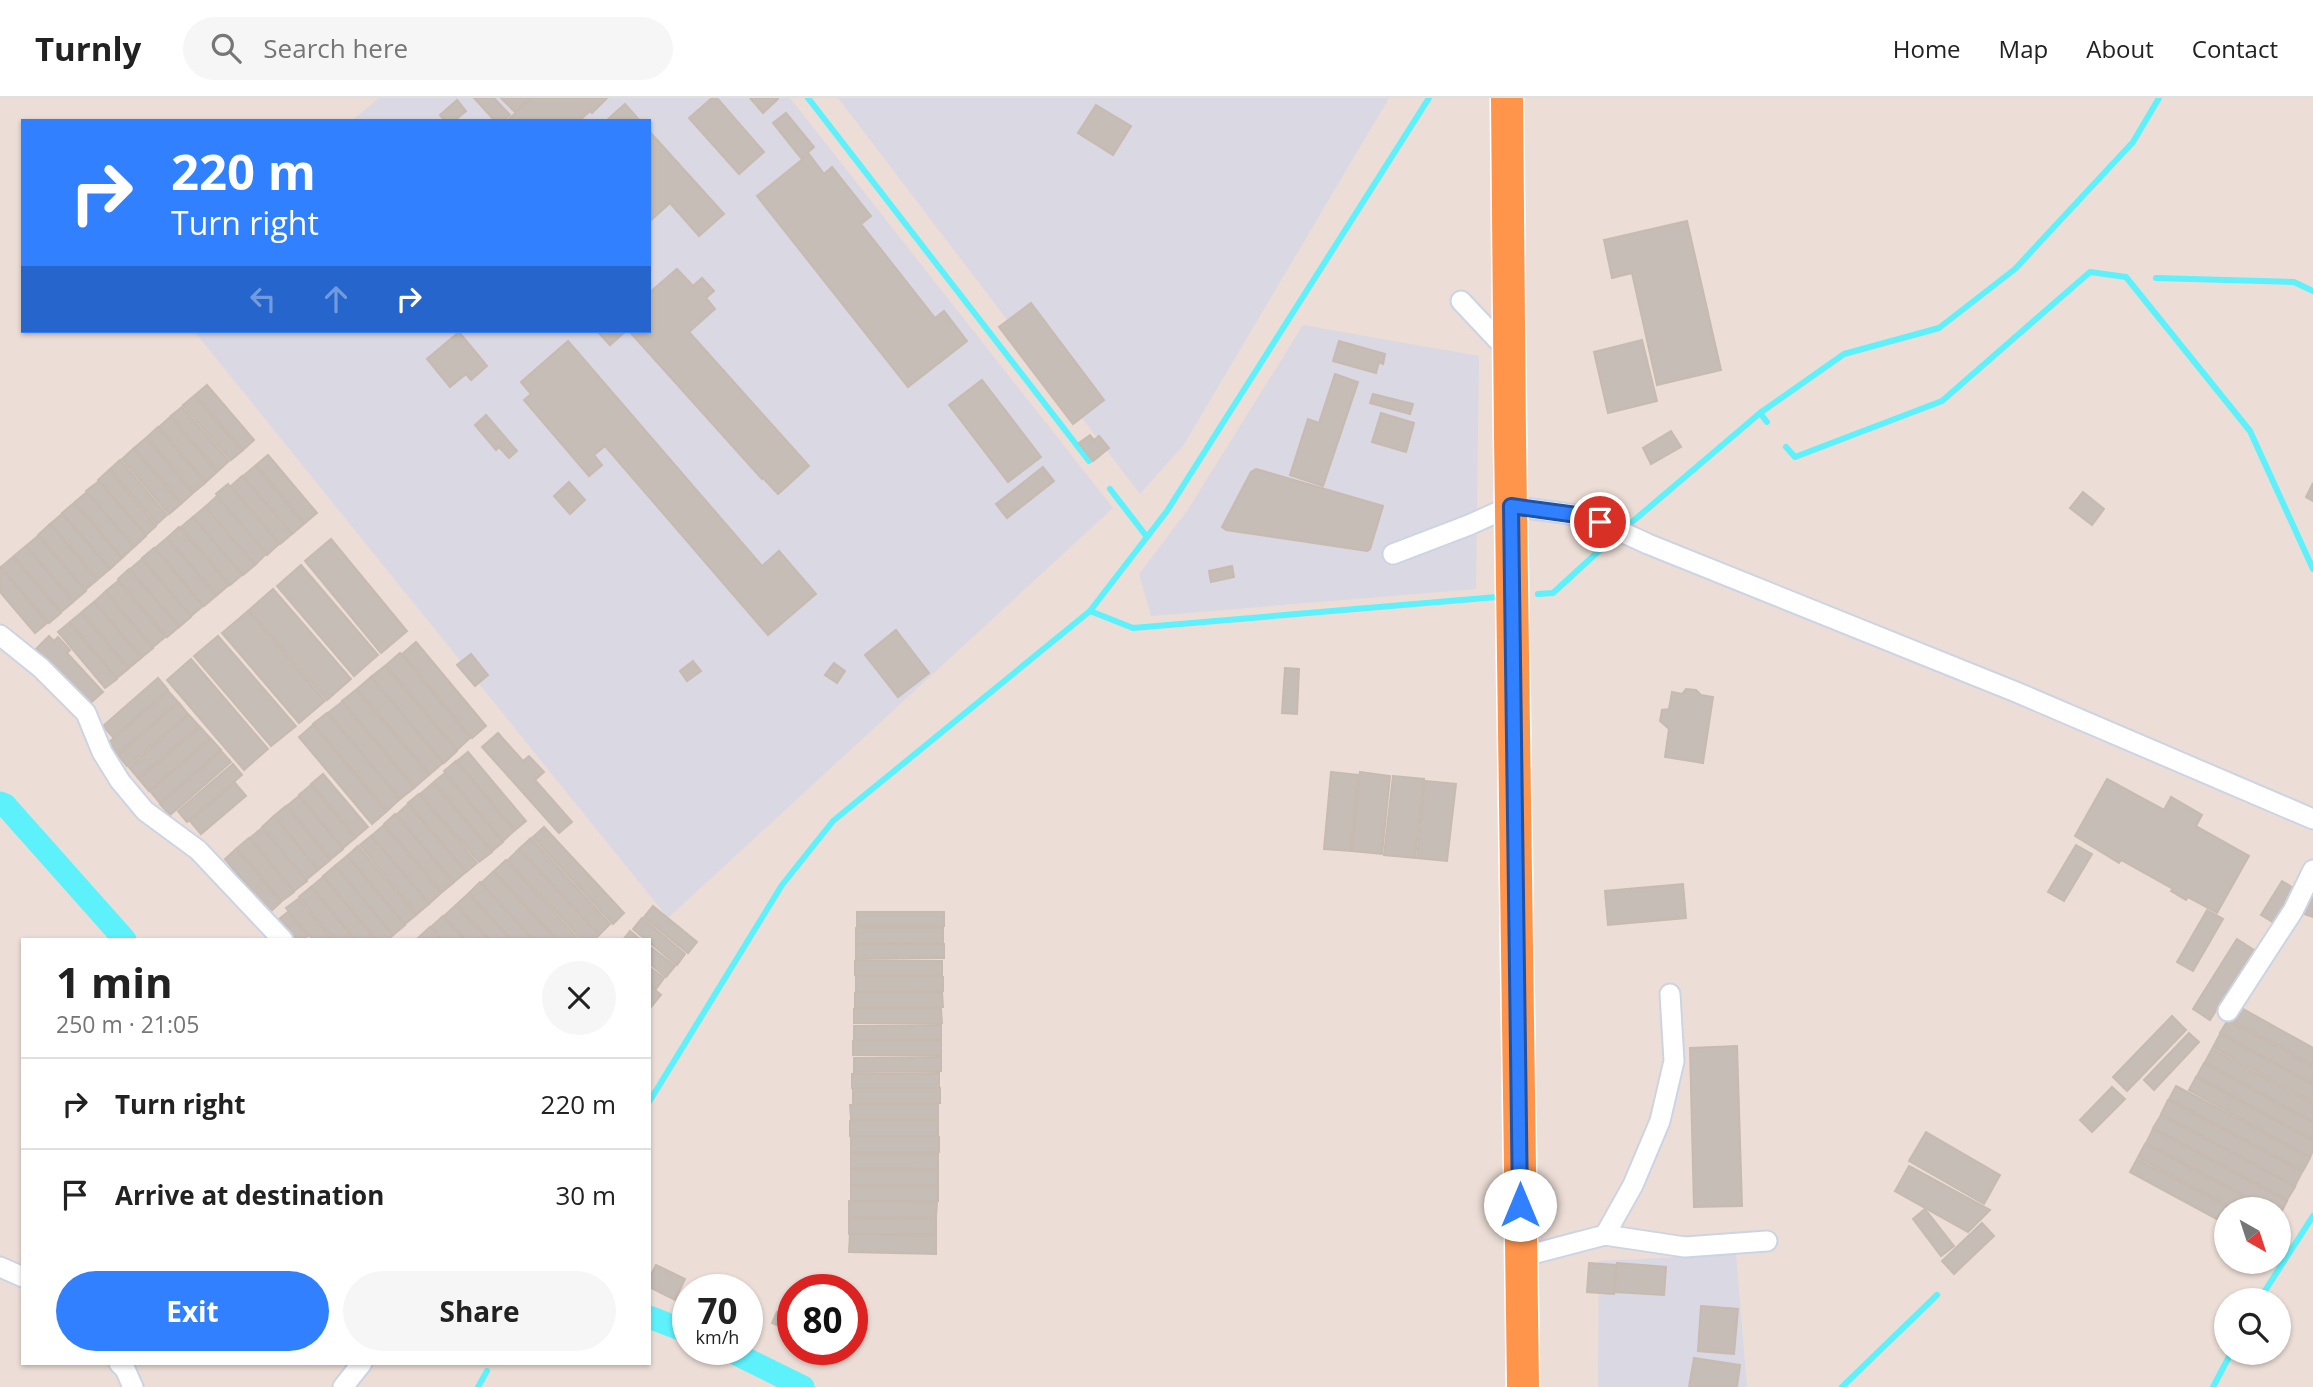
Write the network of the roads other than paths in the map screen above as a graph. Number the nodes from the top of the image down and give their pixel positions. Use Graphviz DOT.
graph roads {
  1 [pos="1507,98"];
  2 [pos="1461,301"];
  3 [pos="1509,352"];
  4 [pos="1511,506"];
  5 [pos="1393,554"];
  6 [pos="0,635"];
  7 [pos="2313,819"];
  8 [pos="2313,870"];
  9 [pos="281,938"];
  10 [pos="1670,994"];
  11 [pos="2228,1011"];
  12 [pos="1605,1235"];
  13 [pos="1766,1241"];
  14 [pos="1521,1256"];
  15 [pos="0,1267"];
  16 [pos="21,1276"];
  17 [pos="121,1365"];
  18 [pos="360,1365"];
  19 [pos="133,1387"];
  20 [pos="344,1387"];
  21 [pos="1523,1387"];
  1 -- 3 [label="highway"];
  2 -- 3 [label="street"];
  3 -- 4 [label="highway"];
  4 -- 5 [label="street"];
  4 -- 7 [label="street"];
  4 -- 14 [label="highway"];
  6 -- 9 [label="street"];
  8 -- 11 [label="street"];
  10 -- 12 [label="street"];
  12 -- 13 [label="street"];
  12 -- 14 [label="street"];
  14 -- 21 [label="highway"];
  15 -- 16 [label="street"];
  17 -- 19 [label="street"];
  18 -- 20 [label="street"];
}
